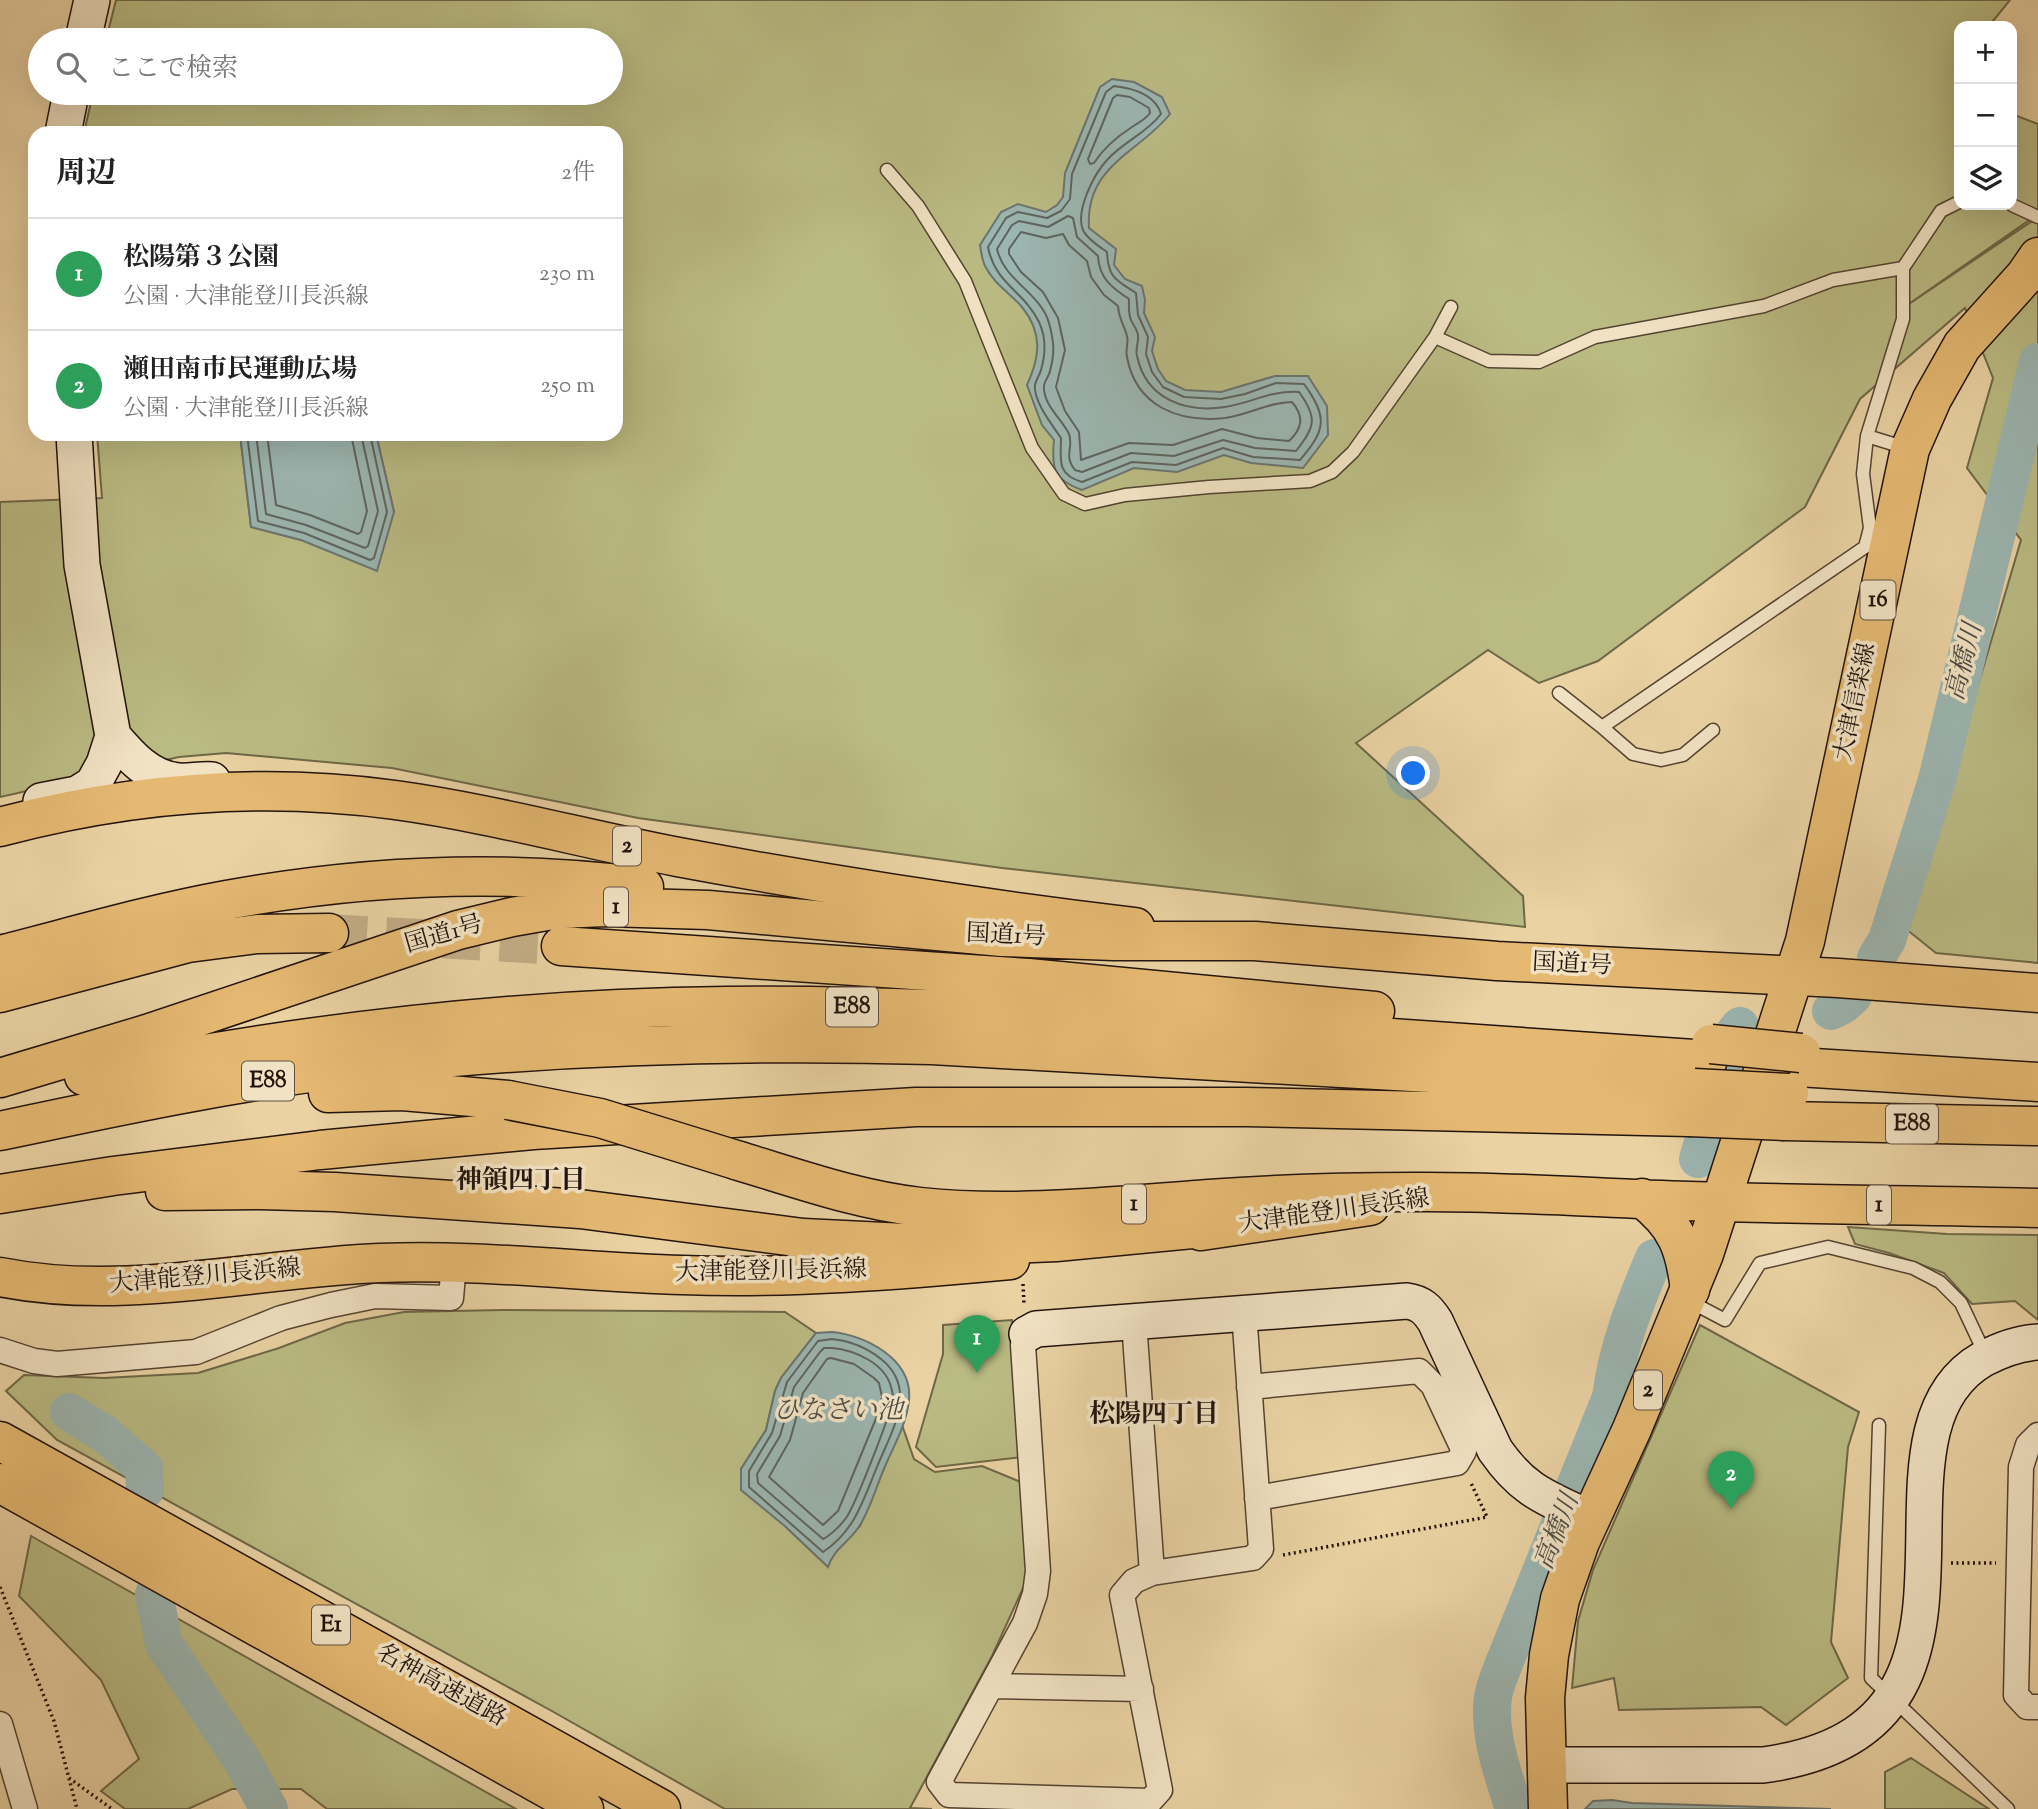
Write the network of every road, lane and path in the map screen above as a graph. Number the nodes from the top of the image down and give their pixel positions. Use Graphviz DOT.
graph roads {
  1 [pos="92,0"];
  2 [pos="86,28"];
  3 [pos="69,105"];
  4 [pos="64,126"];
  5 [pos="887,170"];
  6 [pos="1954,204"];
  7 [pos="2017,206"];
  8 [pos="2038,217"];
  9 [pos="2038,257"];
  10 [pos="1903,268"];
  11 [pos="1451,307"];
  12 [pos="1435,337"];
  13 [pos="1867,436"];
  14 [pos="74,441"];
  15 [pos="1910,449"];
  16 [pos="1559,693"];
  17 [pos="1602,727"];
  18 [pos="1713,730"];
  19 [pos="113,736"];
  20 [pos="284,792"];
  21 [pos="0,815"];
  22 [pos="0,827"];
  23 [pos="921,931"];
  24 [pos="329,933"];
  25 [pos="1255,941"];
  26 [pos="561,946"];
  27 [pos="0,955"];
  28 [pos="1793,976"];
  29 [pos="0,993"];
  30 [pos="2038,993"];
  31 [pos="1701,1077"];
  32 [pos="0,1078"];
  33 [pos="2038,1081"];
  34 [pos="1794,1084"];
  35 [pos="0,1094"];
  36 [pos="2038,1112"];
  37 [pos="2038,1126"];
  38 [pos="0,1132"];
  39 [pos="0,1142"];
  40 [pos="1539,1193"];
  41 [pos="0,1194"];
  42 [pos="1642,1198"];
  43 [pos="1721,1201"];
  44 [pos="0,1203"];
  45 [pos="2038,1208"];
  46 [pos="1234,1225"];
  47 [pos="454,1263"];
  48 [pos="0,1277"];
  49 [pos="1688,1295"];
  50 [pos="1244,1312"];
  51 [pos="1134,1322"];
  52 [pos="1027,1334"];
  53 [pos="2038,1342"];
  54 [pos="0,1350"];
  55 [pos="1987,1357"];
  56 [pos="1249,1387"];
  57 [pos="1879,1425"];
  58 [pos="2038,1435"];
  59 [pos="0,1441"];
  60 [pos="1457,1463"];
  61 [pos="0,1483"];
  62 [pos="1257,1497"];
  63 [pos="1576,1512"];
  64 [pos="1261,1549"];
  65 [pos="1959,1563"];
  66 [pos="2004,1563"];
  67 [pos="1152,1573"];
  68 [pos="0,1587"];
  69 [pos="991,1686"];
  70 [pos="1141,1689"];
  71 [pos="1892,1697"];
  72 [pos="2038,1707"];
  73 [pos="0,1724"];
  74 [pos="4,1756"];
  75 [pos="1546,1765"];
  76 [pos="69,1778"];
  77 [pos="25,1809"];
  78 [pos="78,1809"];
  79 [pos="112,1809"];
  80 [pos="584,1809"];
  81 [pos="662,1809"];
  82 [pos="1548,1809"];
  83 [pos="2008,1809"];
  1 -- 2 [label="street"];
  3 -- 4 [label="street"];
  5 -- 12 [label="lane"];
  6 -- 10 [label="lane"];
  7 -- 8 [label="lane"];
  9 -- 15 [label="main road, 大津信楽線 / 16"];
  10 -- 12 [label="lane"];
  10 -- 13 [label="lane"];
  11 -- 12 [label="lane"];
  13 -- 15 [label="lane"];
  13 -- 17 [label="lane"];
  14 -- 19 [label="street"];
  15 -- 28 [label="main road, 大津信楽線 / 16"];
  16 -- 17 [label="lane"];
  17 -- 18 [label="lane"];
  19 -- 20 [label="street"];
  19 -- 21 [label="street"];
  20 -- 22 [label="main road, 2"];
  20 -- 25 [label="main road, 2"];
  23 -- 25 [label="main road, 国道1号 / 1"];
  23 -- 27 [label="main road"];
  23 -- 32 [label="main road, 国道1号 / 1"];
  24 -- 29 [label="main road"];
  25 -- 28 [label="main road, 国道1号 / 1"];
  26 -- 31 [label="main road, E88"];
  28 -- 30 [label="main road, 国道1号 / 1"];
  28 -- 43 [label="main road, 2"];
  31 -- 34 [label="main road, E88, bridge"];
  31 -- 34 [label="main road, E88"];
  31 -- 35 [label="main road, E88"];
  31 -- 38 [label="main road, E88"];
  31 -- 41 [label="main road, E88"];
  33 -- 34 [label="main road, E88"];
  34 -- 36 [label="main road, E88"];
  34 -- 37 [label="main road, E88"];
  39 -- 40 [label="main road, 1, bridge"];
  40 -- 42 [label="main road, 1"];
  40 -- 46 [label="main road, 大津能登川長浜線"];
  42 -- 43 [label="main road, 1"];
  42 -- 49 [label="main road"];
  43 -- 45 [label="main road, 1"];
  43 -- 49 [label="main road, 2"];
  44 -- 46 [label="main road"];
  46 -- 47 [label="main road, 大津能登川長浜線"];
  47 -- 48 [label="main road, 大津能登川長浜線"];
  47 -- 54 [label="street"];
  49 -- 55 [label="lane"];
  49 -- 63 [label="main road, 2"];
  50 -- 51 [label="street"];
  50 -- 56 [label="street"];
  50 -- 63 [label="street"];
  51 -- 52 [label="street"];
  51 -- 67 [label="street"];
  52 -- 69 [label="street"];
  53 -- 55 [label="street"];
  55 -- 71 [label="street"];
  56 -- 60 [label="street"];
  56 -- 62 [label="street"];
  57 -- 71 [label="lane"];
  58 -- 72 [label="street"];
  59 -- 81 [label="main road, 名神高速道路 / E1"];
  60 -- 62 [label="street"];
  60 -- 64 [label="path"];
  61 -- 80 [label="main road, 名神高速道路 / E1"];
  62 -- 64 [label="street"];
  63 -- 75 [label="main road, 2"];
  64 -- 67 [label="street"];
  65 -- 66 [label="path"];
  67 -- 70 [label="street"];
  68 -- 76 [label="path"];
  69 -- 70 [label="street"];
  69 -- 70 [label="street"];
  71 -- 75 [label="street"];
  71 -- 83 [label="lane"];
  73 -- 74 [label="street"];
  74 -- 77 [label="street"];
  75 -- 82 [label="main road, 2"];
  76 -- 78 [label="path"];
  76 -- 79 [label="path"];
}
